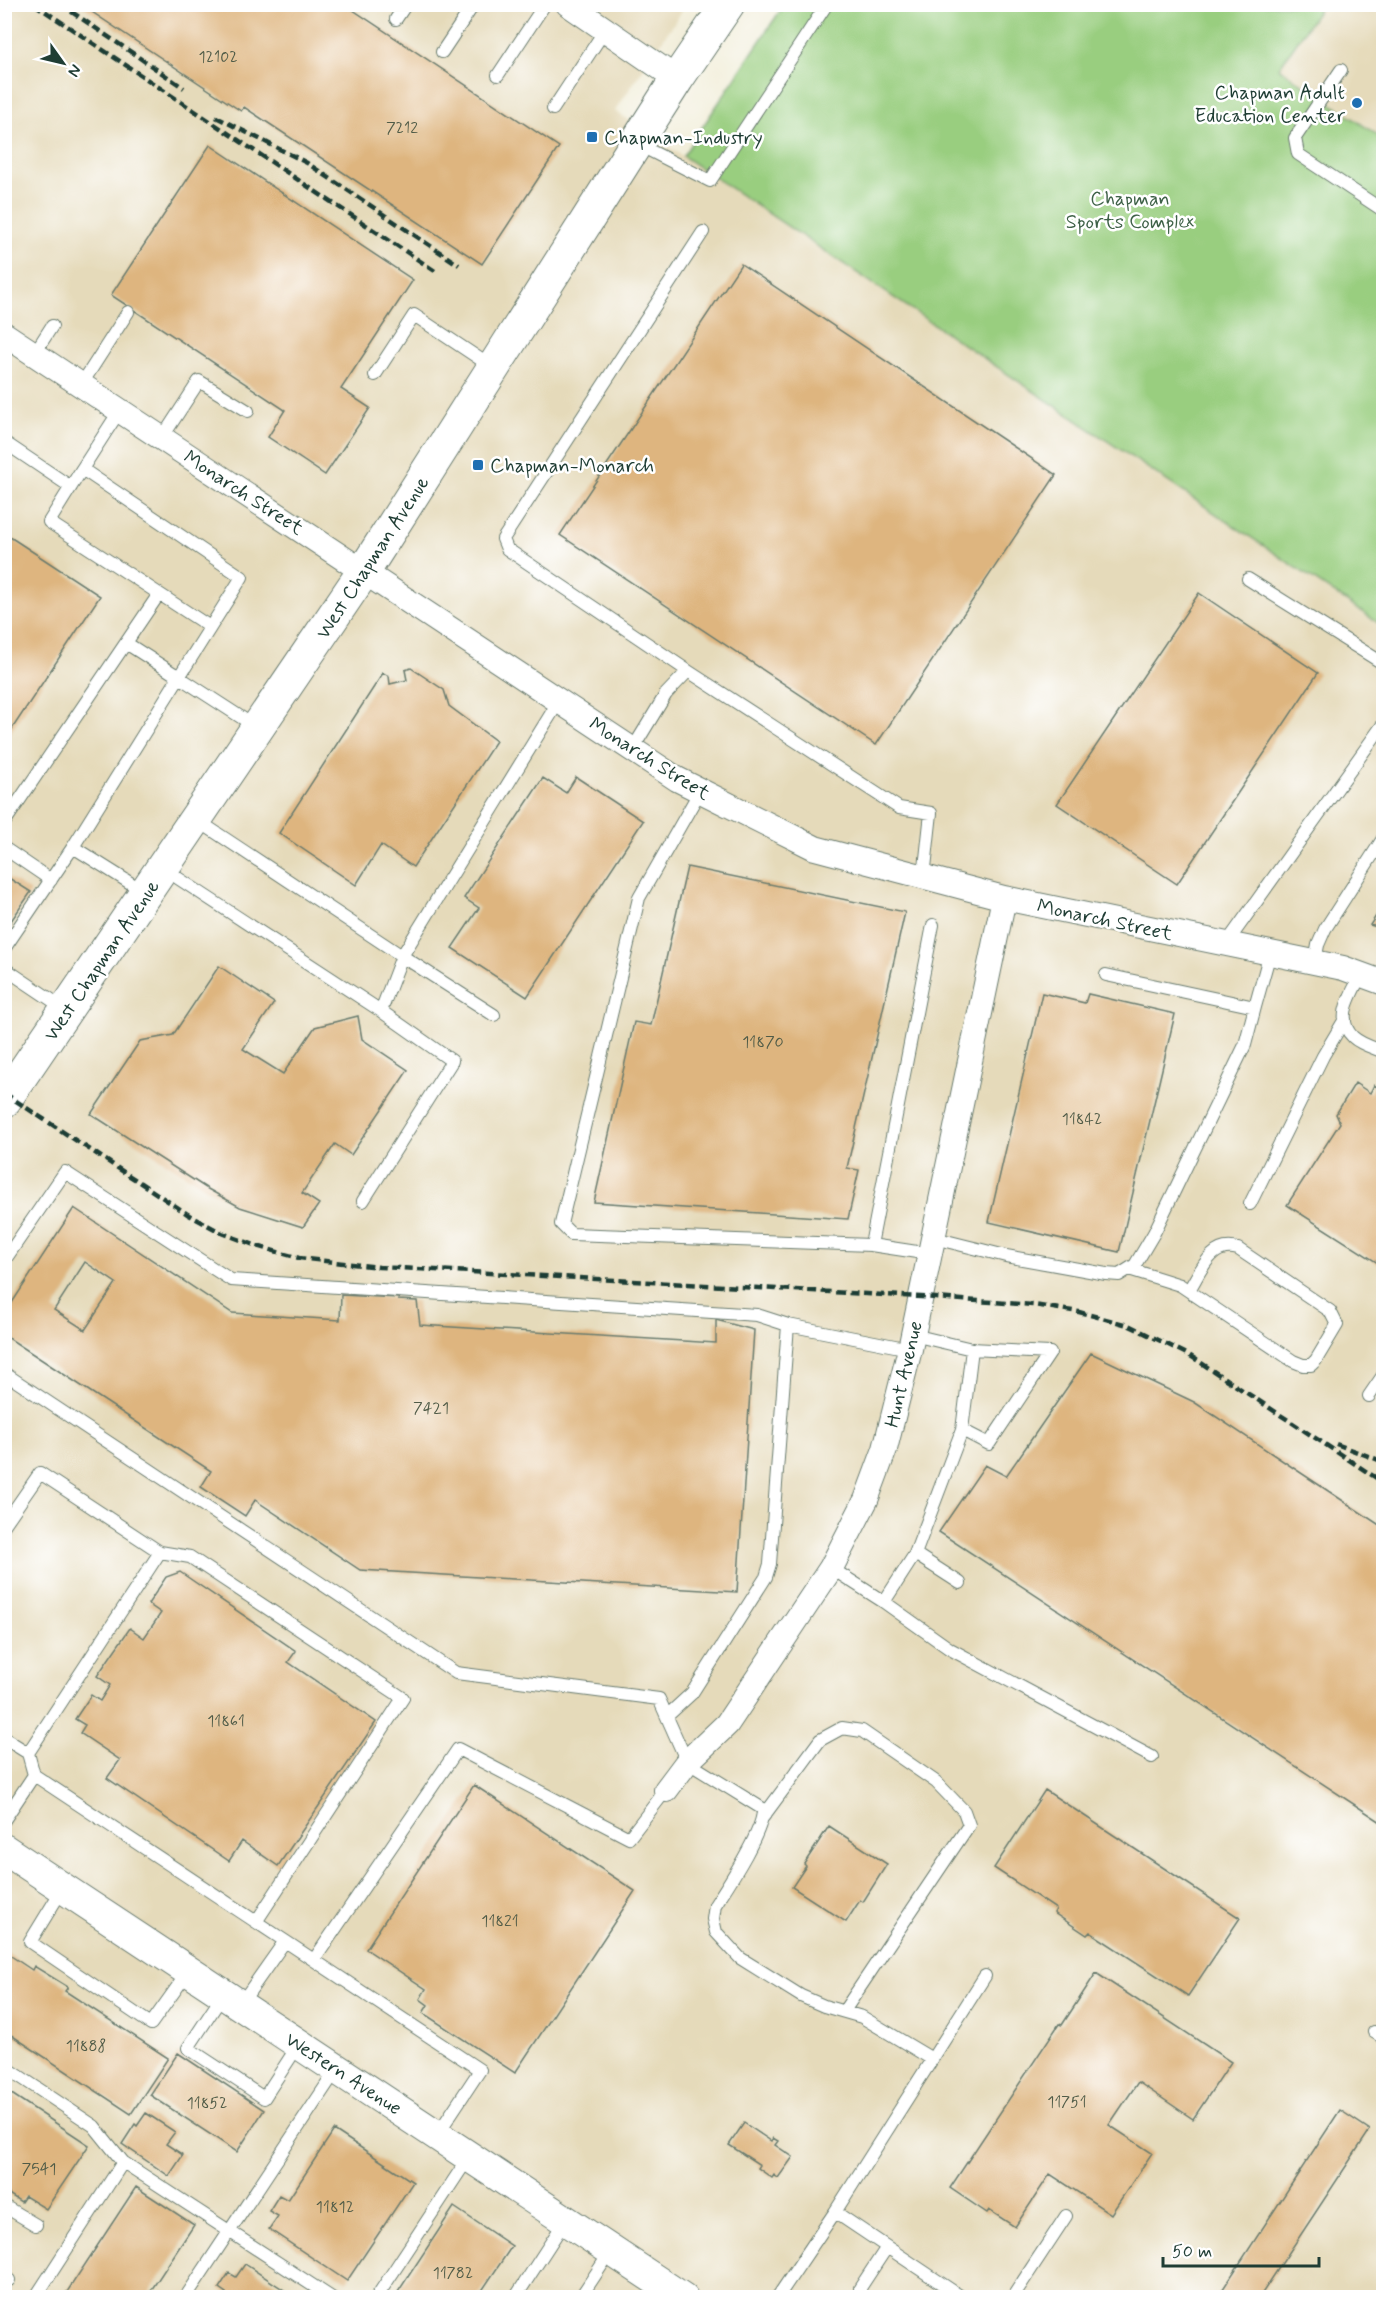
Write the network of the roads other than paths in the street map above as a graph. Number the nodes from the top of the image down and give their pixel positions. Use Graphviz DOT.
graph roads {
  1 [pos="406,4"];
  2 [pos="474,4"];
  3 [pos="545,4"];
  4 [pos="568,4"];
  5 [pos="728,4"];
  6 [pos="827,4"];
  7 [pos="396,19"];
  8 [pos="605,30"];
  9 [pos="442,52"];
  10 [pos="1341,70"];
  11 [pos="498,75"];
  12 [pos="677,79"];
  13 [pos="553,110"];
  14 [pos="636,144"];
  15 [pos="1383,211"];
  16 [pos="703,232"];
  17 [pos="128,312"];
  18 [pos="52,326"];
  19 [pos="4,334"];
  20 [pos="34,354"];
  21 [pos="494,368"];
  22 [pos="375,375"];
  23 [pos="81,385"];
  24 [pos="120,410"];
  25 [pos="248,411"];
  26 [pos="162,438"];
  27 [pos="4,442"];
  28 [pos="82,469"];
  29 [pos="71,487"];
  30 [pos="364,571"];
  31 [pos="1248,579"];
  32 [pos="159,594"];
  33 [pos="210,627"];
  34 [pos="126,643"];
  35 [pos="1383,664"];
  36 [pos="688,671"];
  37 [pos="178,677"];
  38 [pos="559,701"];
  39 [pos="1383,723"];
  40 [pos="258,728"];
  41 [pos="632,750"];
  42 [pos="700,791"];
  43 [pos="196,819"];
  44 [pos="4,823"];
  45 [pos="1383,837"];
  46 [pos="73,847"];
  47 [pos="4,848"];
  48 [pos="924,877"];
  49 [pos="51,880"];
  50 [pos="154,881"];
  51 [pos="1004,898"];
  52 [pos="933,925"];
  53 [pos="1226,944"];
  54 [pos="4,949"];
  55 [pos="1270,953"];
  56 [pos="402,956"];
  57 [pos="1315,962"];
  58 [pos="4,968"];
  59 [pos="1106,975"];
  60 [pos="1361,975"];
  61 [pos="1383,983"];
  62 [pos="1255,1007"];
  63 [pos="66,1010"];
  64 [pos="381,1011"];
  65 [pos="494,1015"];
  66 [pos="1345,1019"];
  67 [pos="1383,1052"];
  68 [pos="4,1101"];
  69 [pos="363,1201"];
  70 [pos="1250,1204"];
  71 [pos="871,1245"];
  72 [pos="932,1246"];
  73 [pos="4,1260"];
  74 [pos="1129,1269"];
  75 [pos="1189,1290"];
  76 [pos="788,1325"];
  77 [pos="912,1342"];
  78 [pos="972,1349"];
  79 [pos="4,1372"];
  80 [pos="1383,1374"];
  81 [pos="1369,1396"];
  82 [pos="962,1430"];
  83 [pos="4,1525"];
  84 [pos="160,1552"];
  85 [pos="915,1554"];
  86 [pos="831,1568"];
  87 [pos="960,1583"];
  88 [pos="884,1602"];
  89 [pos="667,1716"];
  90 [pos="4,1738"];
  91 [pos="28,1753"];
  92 [pos="1152,1757"];
  93 [pos="687,1762"];
  94 [pos="34,1775"];
  95 [pos="666,1790"];
  96 [pos="763,1817"];
  97 [pos="4,1820"];
  98 [pos="6,1854"];
  99 [pos="63,1888"];
  100 [pos="256,1922"];
  101 [pos="285,1941"];
  102 [pos="314,1960"];
  103 [pos="189,1971"];
  104 [pos="985,1976"];
  105 [pos="232,1999"];
  106 [pos="844,2011"];
  107 [pos="299,2044"];
  108 [pos="932,2059"];
  109 [pos="4,2066"];
  110 [pos="337,2069"];
  111 [pos="437,2135"];
  112 [pos="469,2156"];
  113 [pos="123,2162"];
  114 [pos="4,2206"];
  115 [pos="835,2212"];
  116 [pos="1066,2216"];
  117 [pos="566,2220"];
  118 [pos="36,2225"];
  119 [pos="230,2231"];
  120 [pos="887,2247"];
  121 [pos="611,2250"];
  122 [pos="35,2298"];
  123 [pos="185,2298"];
  124 [pos="332,2298"];
  125 [pos="376,2298"];
  126 [pos="515,2298"];
  127 [pos="580,2298"];
  128 [pos="683,2298"];
  129 [pos="777,2298"];
  130 [pos="861,2298"];
  131 [pos="963,2298"];
  132 [pos="1012,2298"];
  1 -- 7 [label="lane"];
  2 -- 9 [label="lane"];
  3 -- 11 [label="lane"];
  4 -- 8 [label="street"];
  5 -- 12 [label="main road, West Chapman Avenue"];
  6 -- 14 [label="lane"];
  8 -- 12 [label="street"];
  8 -- 13 [label="lane"];
  10 -- 15 [label="lane"];
  12 -- 14 [label="main road, West Chapman Avenue"];
  14 -- 21 [label="main road, West Chapman Avenue"];
  16 -- 36 [label="lane"];
  17 -- 23 [label="lane"];
  18 -- 20 [label="lane"];
  19 -- 20 [label="street, Monarch Street"];
  20 -- 23 [label="street, Monarch Street"];
  21 -- 22 [label="lane"];
  21 -- 30 [label="main road, West Chapman Avenue"];
  23 -- 24 [label="street, Monarch Street"];
  24 -- 26 [label="street, Monarch Street"];
  24 -- 28 [label="lane"];
  25 -- 26 [label="lane"];
  26 -- 30 [label="street, Monarch Street"];
  27 -- 29 [label="lane"];
  28 -- 29 [label="lane"];
  28 -- 33 [label="lane"];
  29 -- 32 [label="lane"];
  30 -- 38 [label="street, Monarch Street"];
  30 -- 40 [label="main road, West Chapman Avenue"];
  31 -- 35 [label="lane"];
  32 -- 33 [label="lane"];
  32 -- 34 [label="lane"];
  33 -- 37 [label="lane"];
  34 -- 37 [label="lane"];
  34 -- 44 [label="lane"];
  36 -- 41 [label="lane"];
  36 -- 48 [label="lane"];
  37 -- 40 [label="lane"];
  37 -- 46 [label="lane"];
  38 -- 41 [label="street, Monarch Street"];
  38 -- 56 [label="lane"];
  39 -- 53 [label="lane"];
  40 -- 43 [label="main road, West Chapman Avenue"];
  41 -- 42 [label="street, Monarch Street"];
  42 -- 48 [label="street, Monarch Street"];
  42 -- 71 [label="lane"];
  43 -- 50 [label="main road, West Chapman Avenue"];
  43 -- 56 [label="lane"];
  45 -- 57 [label="lane"];
  46 -- 49 [label="lane"];
  46 -- 50 [label="lane"];
  47 -- 49 [label="lane"];
  48 -- 51 [label="street, Monarch Street"];
  49 -- 54 [label="lane"];
  50 -- 63 [label="main road, West Chapman Avenue"];
  50 -- 64 [label="lane"];
  51 -- 53 [label="street, Monarch Street"];
  51 -- 72 [label="street, Hunt Avenue"];
  52 -- 71 [label="lane"];
  53 -- 55 [label="street, Monarch Street"];
  55 -- 57 [label="street, Monarch Street"];
  55 -- 62 [label="lane"];
  56 -- 64 [label="lane"];
  56 -- 65 [label="lane"];
  57 -- 60 [label="street, Monarch Street"];
  58 -- 63 [label="lane"];
  59 -- 62 [label="lane"];
  60 -- 61 [label="street, Monarch Street"];
  60 -- 66 [label="lane"];
  62 -- 74 [label="lane"];
  63 -- 68 [label="main road, West Chapman Avenue"];
  64 -- 69 [label="lane"];
  66 -- 67 [label="lane"];
  66 -- 70 [label="lane"];
  71 -- 72 [label="lane"];
  72 -- 74 [label="lane"];
  72 -- 77 [label="street, Hunt Avenue"];
  73 -- 76 [label="lane"];
  74 -- 75 [label="lane"];
  75 -- 75 [label="lane"];
  76 -- 77 [label="lane"];
  76 -- 89 [label="lane"];
  77 -- 78 [label="lane"];
  77 -- 86 [label="street, Hunt Avenue"];
  78 -- 82 [label="lane"];
  78 -- 82 [label="lane"];
  79 -- 89 [label="lane"];
  80 -- 81 [label="lane"];
  82 -- 85 [label="lane"];
  83 -- 84 [label="lane"];
  84 -- 91 [label="lane"];
  84 -- 100 [label="lane"];
  85 -- 87 [label="lane"];
  85 -- 88 [label="lane"];
  86 -- 88 [label="lane"];
  86 -- 93 [label="street, Hunt Avenue"];
  88 -- 92 [label="lane"];
  89 -- 93 [label="lane"];
  90 -- 91 [label="lane"];
  91 -- 94 [label="lane"];
  93 -- 95 [label="street, Hunt Avenue"];
  93 -- 96 [label="lane"];
  94 -- 97 [label="lane"];
  94 -- 100 [label="lane"];
  95 -- 102 [label="lane"];
  96 -- 106 [label="lane"];
  96 -- 106 [label="lane"];
  98 -- 99 [label="street, Western Avenue"];
  99 -- 103 [label="street, Western Avenue"];
  99 -- 103 [label="lane"];
  100 -- 101 [label="lane"];
  101 -- 102 [label="lane"];
  101 -- 105 [label="lane"];
  102 -- 111 [label="lane"];
  103 -- 105 [label="street, Western Avenue"];
  104 -- 108 [label="lane"];
  105 -- 107 [label="street, Western Avenue"];
  105 -- 107 [label="lane"];
  106 -- 108 [label="lane"];
  107 -- 110 [label="street, Western Avenue"];
  108 -- 115 [label="lane"];
  109 -- 113 [label="lane"];
  110 -- 111 [label="street, Western Avenue"];
  110 -- 119 [label="lane"];
  111 -- 112 [label="street, Western Avenue"];
  112 -- 117 [label="street, Western Avenue"];
  112 -- 125 [label="lane"];
  113 -- 119 [label="lane"];
  113 -- 122 [label="lane"];
  114 -- 118 [label="lane"];
  115 -- 120 [label="lane"];
  115 -- 129 [label="lane"];
  116 -- 132 [label="lane"];
  117 -- 121 [label="street, Western Avenue"];
  117 -- 126 [label="lane"];
  119 -- 123 [label="lane"];
  119 -- 124 [label="lane"];
  120 -- 130 [label="lane"];
  120 -- 131 [label="lane"];
  121 -- 127 [label="lane"];
  121 -- 128 [label="street, Western Avenue"];
}
